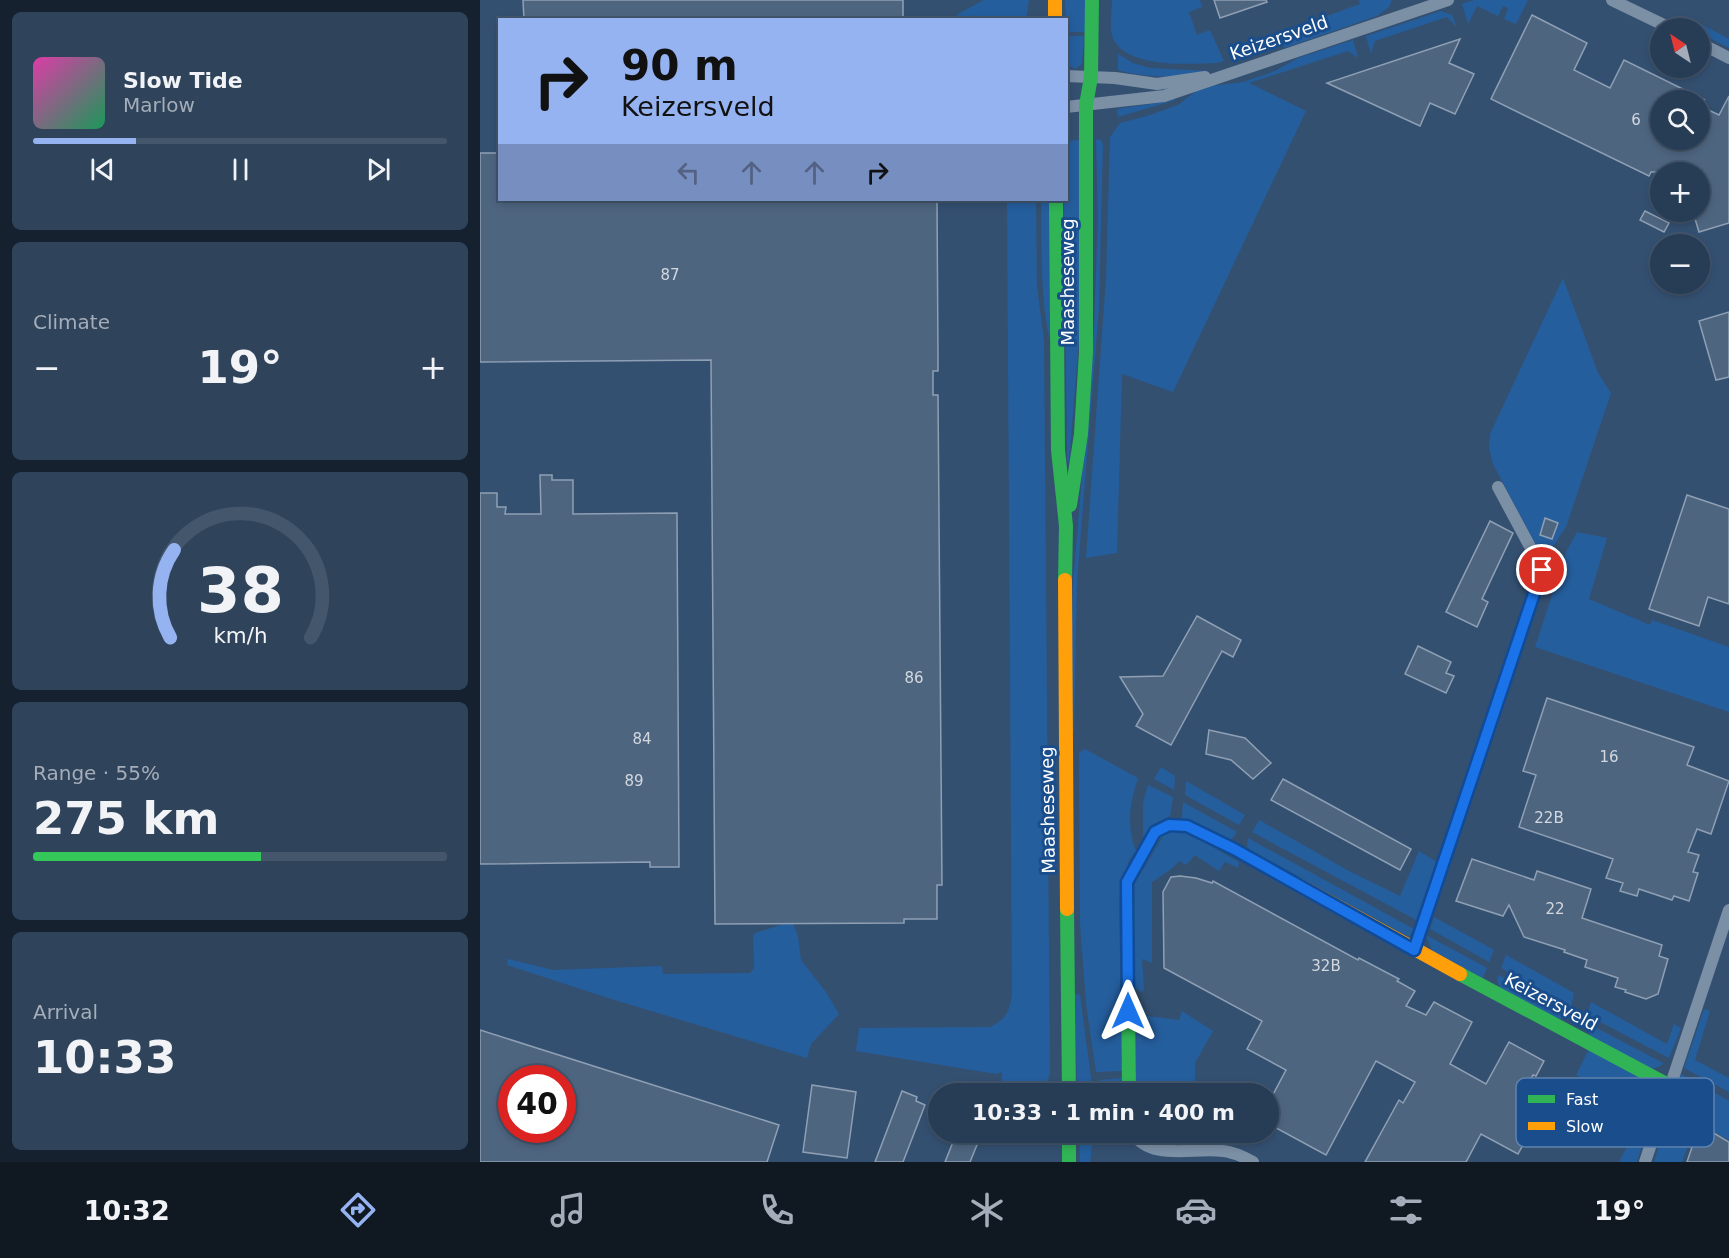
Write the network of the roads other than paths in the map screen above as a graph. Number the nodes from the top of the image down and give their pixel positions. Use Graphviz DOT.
graph roads {
  1 [pos="1055,0"];
  2 [pos="1092,0"];
  3 [pos="1448,0"];
  4 [pos="1612,0"];
  5 [pos="1409,6"];
  6 [pos="1055,18"];
  7 [pos="1650,18"];
  8 [pos="1710,48"];
  9 [pos="1729,58"];
  10 [pos="1227,74"];
  11 [pos="1068,76"];
  12 [pos="1091,77"];
  13 [pos="1086,105"];
  14 [pos="1068,107"];
  15 [pos="1056,201"];
  16 [pos="1498,487"];
  17 [pos="1066,526"];
  18 [pos="1729,910"];
  19 [pos="1414,950"];
  20 [pos="1655,1078"];
  21 [pos="1673,1078"];
  22 [pos="1069,1083"];
  23 [pos="1129,1083"];
  24 [pos="1069,1143"];
  25 [pos="1139,1143"];
  26 [pos="1650,1147"];
  27 [pos="1069,1162"];
  28 [pos="1253,1162"];
  29 [pos="1645,1162"];
  1 -- 6 [label="main road"];
  2 -- 12 [label="main road, Maasheseweg"];
  3 -- 5 [label="street, Keizersveld"];
  4 -- 7 [label="street"];
  5 -- 10 [label="street, Keizersveld"];
  8 -- 9 [label="street"];
  10 -- 12 [label="street, Keizersveld"];
  10 -- 13 [label="street, Keizersveld"];
  11 -- 12 [label="street, Keizersveld"];
  12 -- 13 [label="main road, Maasheseweg"];
  13 -- 14 [label="street, Keizersveld"];
  13 -- 17 [label="main road, Maasheseweg"];
  15 -- 17 [label="main road, Maasheseweg"];
  16 -- 19 [label="street"];
  17 -- 22 [label="main road, Maasheseweg"];
  18 -- 21 [label="street"];
  19 -- 20 [label="main road, Keizersveld"];
  19 -- 23 [label="main road, Keizersveld"];
  24 -- 27 [label="main road"];
  25 -- 28 [label="street"];
  26 -- 29 [label="street"];
}
